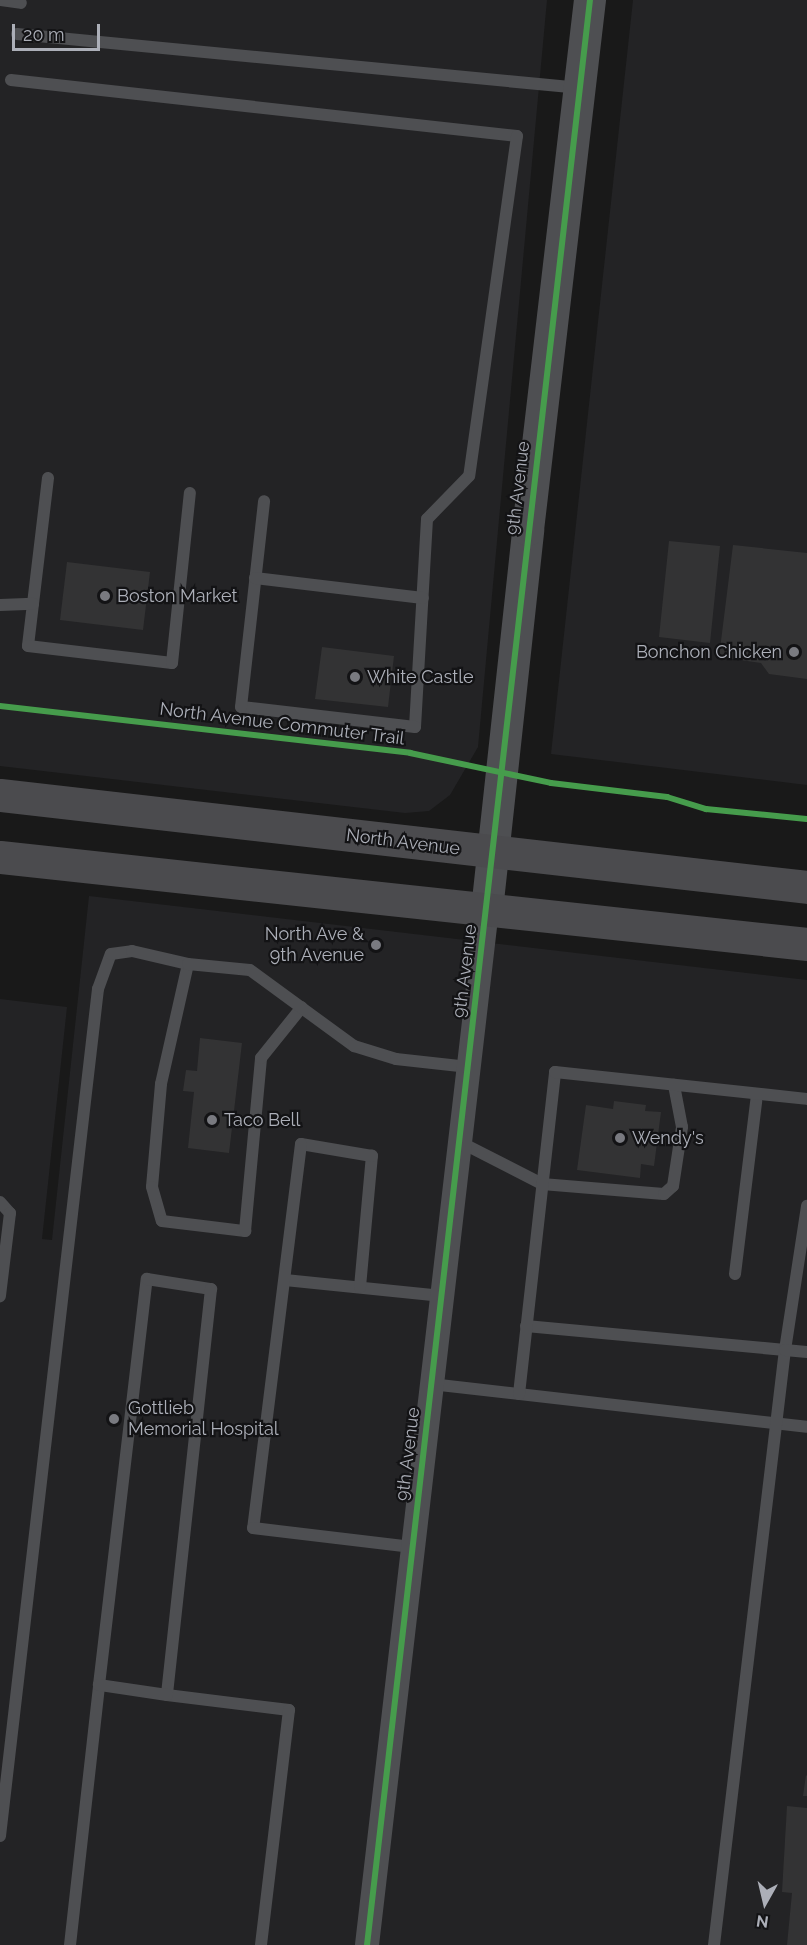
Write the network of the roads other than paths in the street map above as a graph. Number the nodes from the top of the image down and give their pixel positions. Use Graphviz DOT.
graph roads {
  1 [pos="0,0"];
  2 [pos="590,0"];
  3 [pos="21,3"];
  4 [pos="17,34"];
  5 [pos="11,81"];
  6 [pos="580,88"];
  7 [pos="48,478"];
  8 [pos="190,494"];
  9 [pos="264,501"];
  10 [pos="255,578"];
  11 [pos="423,598"];
  12 [pos="33,604"];
  13 [pos="0,605"];
  14 [pos="0,795"];
  15 [pos="493,852"];
  16 [pos="0,857"];
  17 [pos="807,887"];
  18 [pos="487,910"];
  19 [pos="807,944"];
  20 [pos="188,964"];
  21 [pos="302,1006"];
  22 [pos="469,1067"];
  23 [pos="674,1085"];
  24 [pos="757,1094"];
  25 [pos="807,1099"];
  26 [pos="460,1142"];
  27 [pos="542,1184"];
  28 [pos="0,1202"];
  29 [pos="807,1206"];
  30 [pos="735,1274"];
  31 [pos="285,1280"];
  32 [pos="360,1287"];
  33 [pos="0,1296"];
  34 [pos="442,1296"];
  35 [pos="526,1326"];
  36 [pos="785,1350"];
  37 [pos="807,1352"];
  38 [pos="431,1384"];
  39 [pos="519,1394"];
  40 [pos="776,1423"];
  41 [pos="807,1427"];
  42 [pos="412,1547"];
  43 [pos="99,1685"];
  44 [pos="167,1695"];
  45 [pos="0,1836"];
  46 [pos="70,1945"];
  47 [pos="261,1945"];
  48 [pos="367,1945"];
  49 [pos="714,1945"];
  1 -- 3 [label="lane"];
  2 -- 6 [label="street, 9th Avenue"];
  4 -- 6 [label="lane"];
  5 -- 11 [label="lane"];
  6 -- 15 [label="street, 9th Avenue"];
  7 -- 12 [label="lane"];
  8 -- 12 [label="lane"];
  9 -- 10 [label="lane"];
  10 -- 11 [label="lane"];
  10 -- 11 [label="lane"];
  12 -- 13 [label="lane"];
  14 -- 15 [label="main road, North Avenue"];
  15 -- 17 [label="main road, North Avenue"];
  15 -- 18 [label="street, 9th Avenue"];
  16 -- 18 [label="main road"];
  18 -- 19 [label="main road"];
  18 -- 22 [label="street, 9th Avenue"];
  20 -- 21 [label="lane"];
  20 -- 21 [label="lane"];
  20 -- 45 [label="lane"];
  21 -- 22 [label="lane"];
  22 -- 26 [label="street, 9th Avenue"];
  23 -- 24 [label="lane"];
  23 -- 27 [label="lane"];
  23 -- 27 [label="lane"];
  24 -- 25 [label="lane"];
  24 -- 30 [label="lane"];
  26 -- 27 [label="lane"];
  26 -- 34 [label="street, 9th Avenue"];
  27 -- 35 [label="lane"];
  28 -- 33 [label="lane"];
  29 -- 36 [label="lane"];
  31 -- 32 [label="lane"];
  31 -- 32 [label="lane"];
  31 -- 42 [label="lane"];
  32 -- 34 [label="lane"];
  34 -- 38 [label="street, 9th Avenue"];
  35 -- 36 [label="lane"];
  35 -- 39 [label="lane"];
  36 -- 37 [label="lane"];
  36 -- 40 [label="lane"];
  38 -- 39 [label="lane"];
  38 -- 42 [label="street, 9th Avenue"];
  39 -- 40 [label="lane"];
  40 -- 41 [label="lane"];
  40 -- 49 [label="lane"];
  42 -- 48 [label="street, 9th Avenue"];
  43 -- 44 [label="lane"];
  43 -- 44 [label="lane"];
  43 -- 46 [label="lane"];
  44 -- 47 [label="lane"];
}
